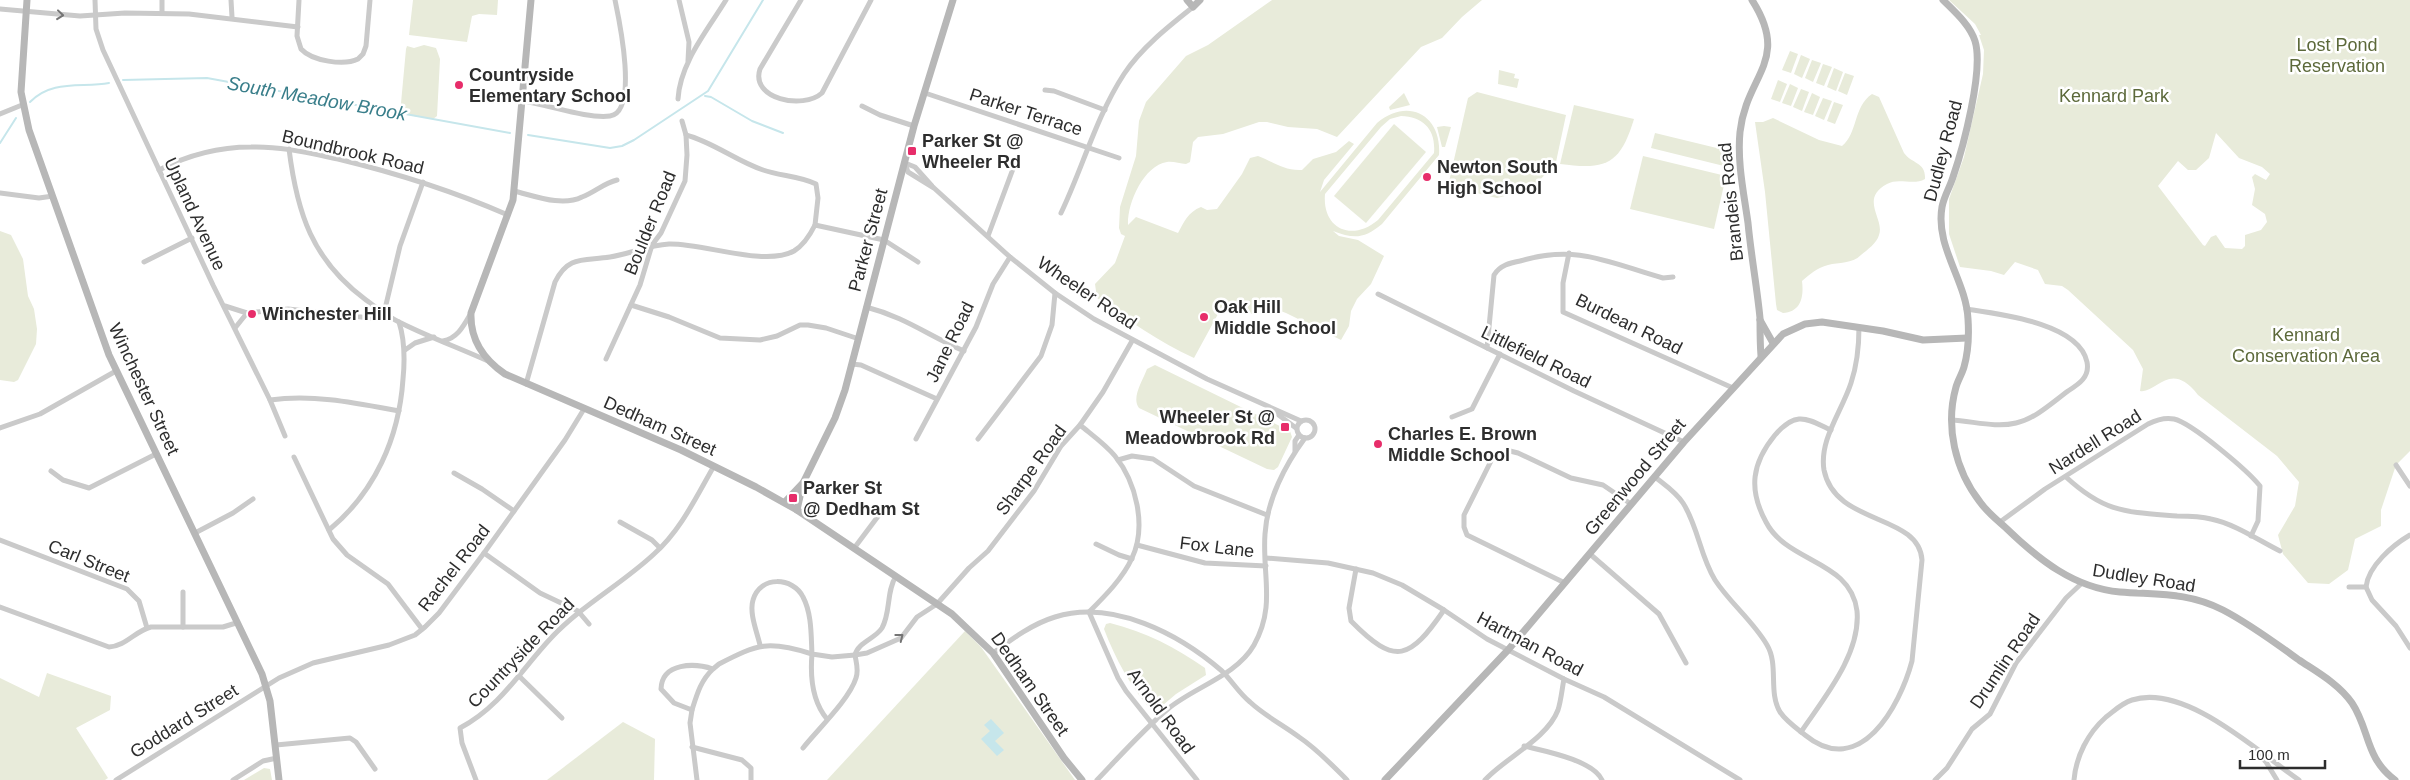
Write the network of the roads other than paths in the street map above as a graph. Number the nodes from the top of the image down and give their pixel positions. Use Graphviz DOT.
graph roads {
  1 [pos="27,0"];
  2 [pos="95,0"];
  3 [pos="162,0"];
  4 [pos="230,0"];
  5 [pos="300,0"];
  6 [pos="370,0"];
  7 [pos="531,0"];
  8 [pos="615,0"];
  9 [pos="679,0"];
  10 [pos="726,0"];
  11 [pos="801,0"];
  12 [pos="871,0"];
  13 [pos="953,0"];
  14 [pos="1187,0"];
  15 [pos="1200,0"];
  16 [pos="1752,0"];
  17 [pos="1943,0"];
  18 [pos="1193,7"];
  19 [pos="0,9"];
  20 [pos="26,11"];
  21 [pos="162,13"];
  22 [pos="95,16"];
  23 [pos="232,17"];
  24 [pos="298,27"];
  25 [pos="688,61"];
  26 [pos="1045,90"];
  27 [pos="925,93"];
  28 [pos="678,99"];
  29 [pos="522,101"];
  30 [pos="22,105"];
  31 [pos="862,106"];
  32 [pos="1105,110"];
  33 [pos="0,114"];
  34 [pos="682,121"];
  35 [pos="914,126"];
  36 [pos="686,135"];
  37 [pos="1088,146"];
  38 [pos="289,149"];
  39 [pos="1017,158"];
  40 [pos="1119,158"];
  41 [pos="904,164"];
  42 [pos="159,170"];
  43 [pos="617,180"];
  44 [pos="423,182"];
  45 [pos="514,191"];
  46 [pos="0,193"];
  47 [pos="53,196"];
  48 [pos="1061,213"];
  49 [pos="508,215"];
  50 [pos="815,225"];
  51 [pos="988,236"];
  52 [pos="192,238"];
  53 [pos="884,240"];
  54 [pos="652,245"];
  55 [pos="1569,253"];
  56 [pos="1010,257"];
  57 [pos="144,262"];
  58 [pos="918,262"];
  59 [pos="1673,277"];
  60 [pos="1055,293"];
  61 [pos="1378,294"];
  62 [pos="631,305"];
  63 [pos="224,306"];
  64 [pos="866,307"];
  65 [pos="1966,309"];
  66 [pos="471,312"];
  67 [pos="248,313"];
  68 [pos="384,313"];
  69 [pos="1760,320"];
  70 [pos="399,322"];
  71 [pos="1860,327"];
  72 [pos="235,328"];
  73 [pos="434,337"];
  74 [pos="1967,338"];
  75 [pos="859,339"];
  76 [pos="442,341"];
  77 [pos="1132,341"];
  78 [pos="1773,343"];
  79 [pos="1486,348"];
  80 [pos="405,350"];
  81 [pos="964,351"];
  82 [pos="1500,354"];
  83 [pos="1761,356"];
  84 [pos="606,359"];
  85 [pos="488,361"];
  86 [pos="852,364"];
  87 [pos="116,371"];
  88 [pos="526,384"];
  89 [pos="1733,388"];
  90 [pos="937,399"];
  91 [pos="270,400"];
  92 [pos="1269,408"];
  93 [pos="584,409"];
  94 [pos="400,411"];
  95 [pos="1452,417"];
  96 [pos="1951,420"];
  97 [pos="1301,421"];
  98 [pos="1080,425"];
  99 [pos="0,428"];
  100 [pos="1296,428"];
  101 [pos="1831,430"];
  102 [pos="1298,435"];
  103 [pos="285,436"];
  104 [pos="1305,438"];
  105 [pos="916,439"];
  106 [pos="978,439"];
  107 [pos="1684,442"];
  108 [pos="1295,451"];
  109 [pos="156,454"];
  110 [pos="294,457"];
  111 [pos="1118,460"];
  112 [pos="2396,465"];
  113 [pos="714,466"];
  114 [pos="51,471"];
  115 [pos="454,474"];
  116 [pos="1656,477"];
  117 [pos="2066,477"];
  118 [pos="803,483"];
  119 [pos="2410,486"];
  120 [pos="253,499"];
  121 [pos="785,502"];
  122 [pos="1631,504"];
  123 [pos="885,506"];
  124 [pos="797,510"];
  125 [pos="514,511"];
  126 [pos="1267,514"];
  127 [pos="620,522"];
  128 [pos="2000,522"];
  129 [pos="329,530"];
  130 [pos="195,533"];
  131 [pos="2410,535"];
  132 [pos="2251,536"];
  133 [pos="0,540"];
  134 [pos="1096,544"];
  135 [pos="1137,545"];
  136 [pos="855,547"];
  137 [pos="660,548"];
  138 [pos="2280,551"];
  139 [pos="484,553"];
  140 [pos="1590,554"];
  141 [pos="1132,558"];
  142 [pos="1266,558"];
  143 [pos="1266,566"];
  144 [pos="1356,569"];
  145 [pos="896,576"];
  146 [pos="1565,583"];
  147 [pos="2082,583"];
  148 [pos="2349,587"];
  149 [pos="2366,587"];
  150 [pos="183,592"];
  151 [pos="937,604"];
  152 [pos="0,607"];
  153 [pos="1444,610"];
  154 [pos="578,611"];
  155 [pos="1089,612"];
  156 [pos="236,623"];
  157 [pos="589,624"];
  158 [pos="183,627"];
  159 [pos="147,628"];
  160 [pos="422,629"];
  161 [pos="760,645"];
  162 [pos="2410,648"];
  163 [pos="1508,650"];
  164 [pos="993,652"];
  165 [pos="812,654"];
  166 [pos="855,654"];
  167 [pos="1686,663"];
  168 [pos="713,669"];
  169 [pos="1224,673"];
  170 [pos="519,676"];
  171 [pos="1564,680"];
  172 [pos="266,686"];
  173 [pos="692,710"];
  174 [pos="562,718"];
  175 [pos="827,719"];
  176 [pos="1152,723"];
  177 [pos="1801,732"];
  178 [pos="2247,743"];
  179 [pos="276,745"];
  180 [pos="1524,746"];
  181 [pos="692,747"];
  182 [pos="803,748"];
  183 [pos="277,758"];
  184 [pos="375,768"];
  185 [pos="2296,779"];
  186 [pos="116,780"];
  187 [pos="233,780"];
  188 [pos="280,780"];
  189 [pos="476,780"];
  190 [pos="697,780"];
  191 [pos="751,780"];
  192 [pos="1082,780"];
  193 [pos="1097,780"];
  194 [pos="1197,780"];
  195 [pos="1347,780"];
  196 [pos="1385,780"];
  197 [pos="1484,780"];
  198 [pos="1602,780"];
  199 [pos="1740,780"];
  200 [pos="1934,780"];
  201 [pos="2074,780"];
  202 [pos="2277,780"];
  203 [pos="2395,780"];
  1 -- 20 [label="street, Winchester Street"];
  2 -- 22 [label="street, Upland Avenue"];
  3 -- 21 [label="street"];
  4 -- 23 [label="street"];
  5 -- 24 [label="street"];
  6 -- 24 [label="street"];
  7 -- 29 [label="street"];
  8 -- 29 [label="street"];
  9 -- 25 [label="street"];
  10 -- 25 [label="street"];
  11 -- 12 [label="street"];
  13 -- 27 [label="street, Parker Street"];
  14 -- 18 [label="street"];
  15 -- 18 [label="street"];
  16 -- 69 [label="street, Brandeis Road"];
  17 -- 65 [label="street, Dudley Road"];
  18 -- 32 [label="street"];
  19 -- 20 [label="street"];
  20 -- 22 [label="street, one-way"];
  20 -- 30 [label="street, Winchester Street"];
  21 -- 22 [label="street"];
  21 -- 23 [label="street"];
  22 -- 42 [label="street, Upland Avenue"];
  23 -- 24 [label="street"];
  25 -- 28 [label="street"];
  26 -- 32 [label="street"];
  27 -- 35 [label="street, Parker Street"];
  27 -- 37 [label="street, Parker Terrace"];
  29 -- 45 [label="street"];
  30 -- 33 [label="street"];
  30 -- 47 [label="street, Winchester Street"];
  31 -- 35 [label="street"];
  32 -- 37 [label="street"];
  34 -- 36 [label="street, Boulder Road"];
  35 -- 41 [label="street, Parker Street"];
  36 -- 50 [label="street"];
  36 -- 54 [label="street, Boulder Road"];
  37 -- 40 [label="street, Parker Terrace"];
  37 -- 48 [label="street"];
  38 -- 42 [label="street, Boundbrook Road"];
  38 -- 44 [label="street, Boundbrook Road"];
  38 -- 68 [label="street"];
  39 -- 51 [label="street"];
  41 -- 51 [label="street, Wheeler Road"];
  41 -- 53 [label="street, Parker Street"];
  42 -- 52 [label="street, Upland Avenue"];
  43 -- 45 [label="street"];
  44 -- 49 [label="street, Boundbrook Road"];
  44 -- 68 [label="street"];
  45 -- 49 [label="street"];
  46 -- 47 [label="street"];
  47 -- 87 [label="street, Winchester Street"];
  49 -- 66 [label="street"];
  50 -- 53 [label="street"];
  50 -- 54 [label="street"];
  51 -- 56 [label="street, Wheeler Road"];
  52 -- 57 [label="street"];
  52 -- 63 [label="street, Upland Avenue"];
  53 -- 58 [label="street"];
  53 -- 64 [label="street, Parker Street"];
  54 -- 62 [label="street, Boulder Road"];
  54 -- 88 [label="street"];
  55 -- 59 [label="street"];
  55 -- 79 [label="street"];
  55 -- 89 [label="street, Burdean Road"];
  56 -- 60 [label="street, Wheeler Road"];
  56 -- 81 [label="street, Jane Road"];
  60 -- 77 [label="street, Wheeler Road"];
  60 -- 106 [label="street"];
  61 -- 79 [label="street, Littlefield Road"];
  62 -- 75 [label="street"];
  62 -- 84 [label="street, Boulder Road"];
  63 -- 67 [label="street"];
  63 -- 72 [label="street, Upland Avenue"];
  64 -- 75 [label="street, Parker Street"];
  64 -- 81 [label="street"];
  65 -- 74 [label="street, Dudley Road"];
  65 -- 96 [label="street"];
  66 -- 76 [label="street"];
  66 -- 85 [label="street, Dedham Street"];
  67 -- 68 [label="street"];
  67 -- 72 [label="street"];
  68 -- 70 [label="street"];
  69 -- 78 [label="street, Brandeis Road"];
  69 -- 83 [label="street, Brandeis Road"];
  70 -- 73 [label="street"];
  70 -- 80 [label="street"];
  71 -- 74 [label="street, Greenwood Street"];
  71 -- 78 [label="street, Greenwood Street"];
  71 -- 101 [label="street"];
  72 -- 91 [label="street, Upland Avenue"];
  73 -- 76 [label="street"];
  73 -- 80 [label="street"];
  74 -- 96 [label="street, Dudley Road"];
  75 -- 86 [label="street, Parker Street"];
  76 -- 85 [label="street"];
  77 -- 92 [label="street, Wheeler Road"];
  77 -- 98 [label="street, Sharpe Road"];
  78 -- 83 [label="street, Greenwood Street"];
  79 -- 82 [label="street, Littlefield Road"];
  80 -- 94 [label="street"];
  81 -- 90 [label="street, Jane Road"];
  82 -- 95 [label="street"];
  82 -- 107 [label="street, Littlefield Road"];
  83 -- 89 [label="street, Greenwood Street"];
  85 -- 88 [label="street, Dedham Street"];
  86 -- 90 [label="street"];
  86 -- 118 [label="street, Parker Street"];
  87 -- 99 [label="street"];
  87 -- 109 [label="street, Winchester Street"];
  88 -- 93 [label="street, Dedham Street"];
  89 -- 107 [label="street, Greenwood Street"];
  90 -- 105 [label="street, Jane Road"];
  91 -- 94 [label="street"];
  91 -- 103 [label="street, Upland Avenue"];
  92 -- 97 [label="street, Wheeler Road"];
  92 -- 100 [label="street, Wheeler Road"];
  93 -- 113 [label="street, Dedham Street"];
  93 -- 125 [label="street, Rachel Road"];
  94 -- 129 [label="street"];
  96 -- 128 [label="street, Dudley Road"];
  97 -- 100 [label="street"];
  97 -- 104 [label="street"];
  98 -- 111 [label="street"];
  98 -- 151 [label="street, Sharpe Road"];
  100 -- 102 [label="street"];
  101 -- 177 [label="street"];
  101 -- 177 [label="street"];
  102 -- 104 [label="street"];
  102 -- 108 [label="street"];
  104 -- 108 [label="street"];
  107 -- 116 [label="street, Greenwood Street"];
  108 -- 126 [label="street"];
  109 -- 114 [label="street"];
  109 -- 130 [label="street, Winchester Street"];
  110 -- 129 [label="street"];
  111 -- 126 [label="street"];
  111 -- 135 [label="street"];
  112 -- 119 [label="street"];
  113 -- 121 [label="street, Dedham Street"];
  113 -- 137 [label="street, Countryside Road"];
  115 -- 125 [label="street"];
  116 -- 122 [label="street, Greenwood Street"];
  116 -- 177 [label="street"];
  117 -- 128 [label="street, Nardell Road"];
  117 -- 132 [label="street"];
  117 -- 132 [label="street, Nardell Road"];
  118 -- 121 [label="street, Parker Street"];
  118 -- 124 [label="street, Parker Street"];
  120 -- 130 [label="street"];
  121 -- 124 [label="street, Dedham Street"];
  122 -- 140 [label="street, Greenwood Street"];
  122 -- 146 [label="street"];
  123 -- 136 [label="street"];
  124 -- 136 [label="street, Dedham Street"];
  125 -- 139 [label="street, Rachel Road"];
  126 -- 142 [label="street"];
  127 -- 137 [label="street"];
  128 -- 147 [label="street, Dudley Road"];
  129 -- 160 [label="street"];
  130 -- 156 [label="street, Winchester Street"];
  131 -- 149 [label="street"];
  132 -- 138 [label="street"];
  133 -- 159 [label="street, Carl Street"];
  134 -- 141 [label="street"];
  135 -- 141 [label="street"];
  135 -- 143 [label="street, Fox Lane"];
  136 -- 145 [label="street, Dedham Street"];
  137 -- 154 [label="street, Countryside Road"];
  139 -- 154 [label="street"];
  139 -- 160 [label="street, Rachel Road"];
  140 -- 146 [label="street, Greenwood Street"];
  140 -- 167 [label="street"];
  141 -- 155 [label="street"];
  142 -- 143 [label="street"];
  142 -- 144 [label="street, Hartman Road"];
  143 -- 169 [label="street"];
  144 -- 153 [label="street, Hartman Road"];
  144 -- 153 [label="street"];
  145 -- 151 [label="street, Dedham Street"];
  145 -- 166 [label="street"];
  146 -- 163 [label="street, Greenwood Street"];
  147 -- 200 [label="street, Drumlin Road"];
  147 -- 203 [label="street, Dudley Road"];
  148 -- 149 [label="street"];
  149 -- 162 [label="street"];
  150 -- 158 [label="street"];
  151 -- 164 [label="street, Dedham Street"];
  166 -- 151 [label="street, Sharpe Road, one-way"];
  152 -- 159 [label="street"];
  153 -- 163 [label="street, Hartman Road"];
  154 -- 157 [label="street"];
  154 -- 170 [label="street, Countryside Road"];
  155 -- 164 [label="street"];
  155 -- 169 [label="street"];
  155 -- 176 [label="street, Arnold Road"];
  156 -- 158 [label="street"];
  156 -- 172 [label="street, Winchester Street"];
  158 -- 159 [label="street"];
  160 -- 172 [label="street, Rachel Road"];
  161 -- 165 [label="street, Sharpe Road"];
  161 -- 165 [label="street"];
  161 -- 168 [label="street"];
  163 -- 171 [label="street, Hartman Road"];
  163 -- 196 [label="street, Greenwood Street"];
  164 -- 192 [label="street, Dedham Street"];
  165 -- 166 [label="street, Sharpe Road"];
  165 -- 175 [label="street"];
  166 -- 175 [label="street"];
  168 -- 173 [label="street"];
  168 -- 173 [label="street"];
  169 -- 176 [label="street"];
  169 -- 195 [label="street"];
  170 -- 174 [label="street"];
  170 -- 189 [label="street, Countryside Road"];
  171 -- 180 [label="street"];
  171 -- 199 [label="street, Hartman Road"];
  172 -- 179 [label="street, Winchester Street"];
  172 -- 186 [label="street, Goddard Street"];
  173 -- 181 [label="street"];
  175 -- 182 [label="street"];
  176 -- 193 [label="street"];
  176 -- 194 [label="street, Arnold Road"];
  178 -- 185 [label="street"];
  178 -- 201 [label="street"];
  178 -- 202 [label="street"];
  179 -- 183 [label="street, Winchester Street"];
  179 -- 184 [label="street"];
  180 -- 197 [label="street"];
  180 -- 198 [label="street"];
  181 -- 190 [label="street"];
  181 -- 191 [label="street"];
  183 -- 187 [label="street"];
  183 -- 188 [label="street, Winchester Street"];
}
